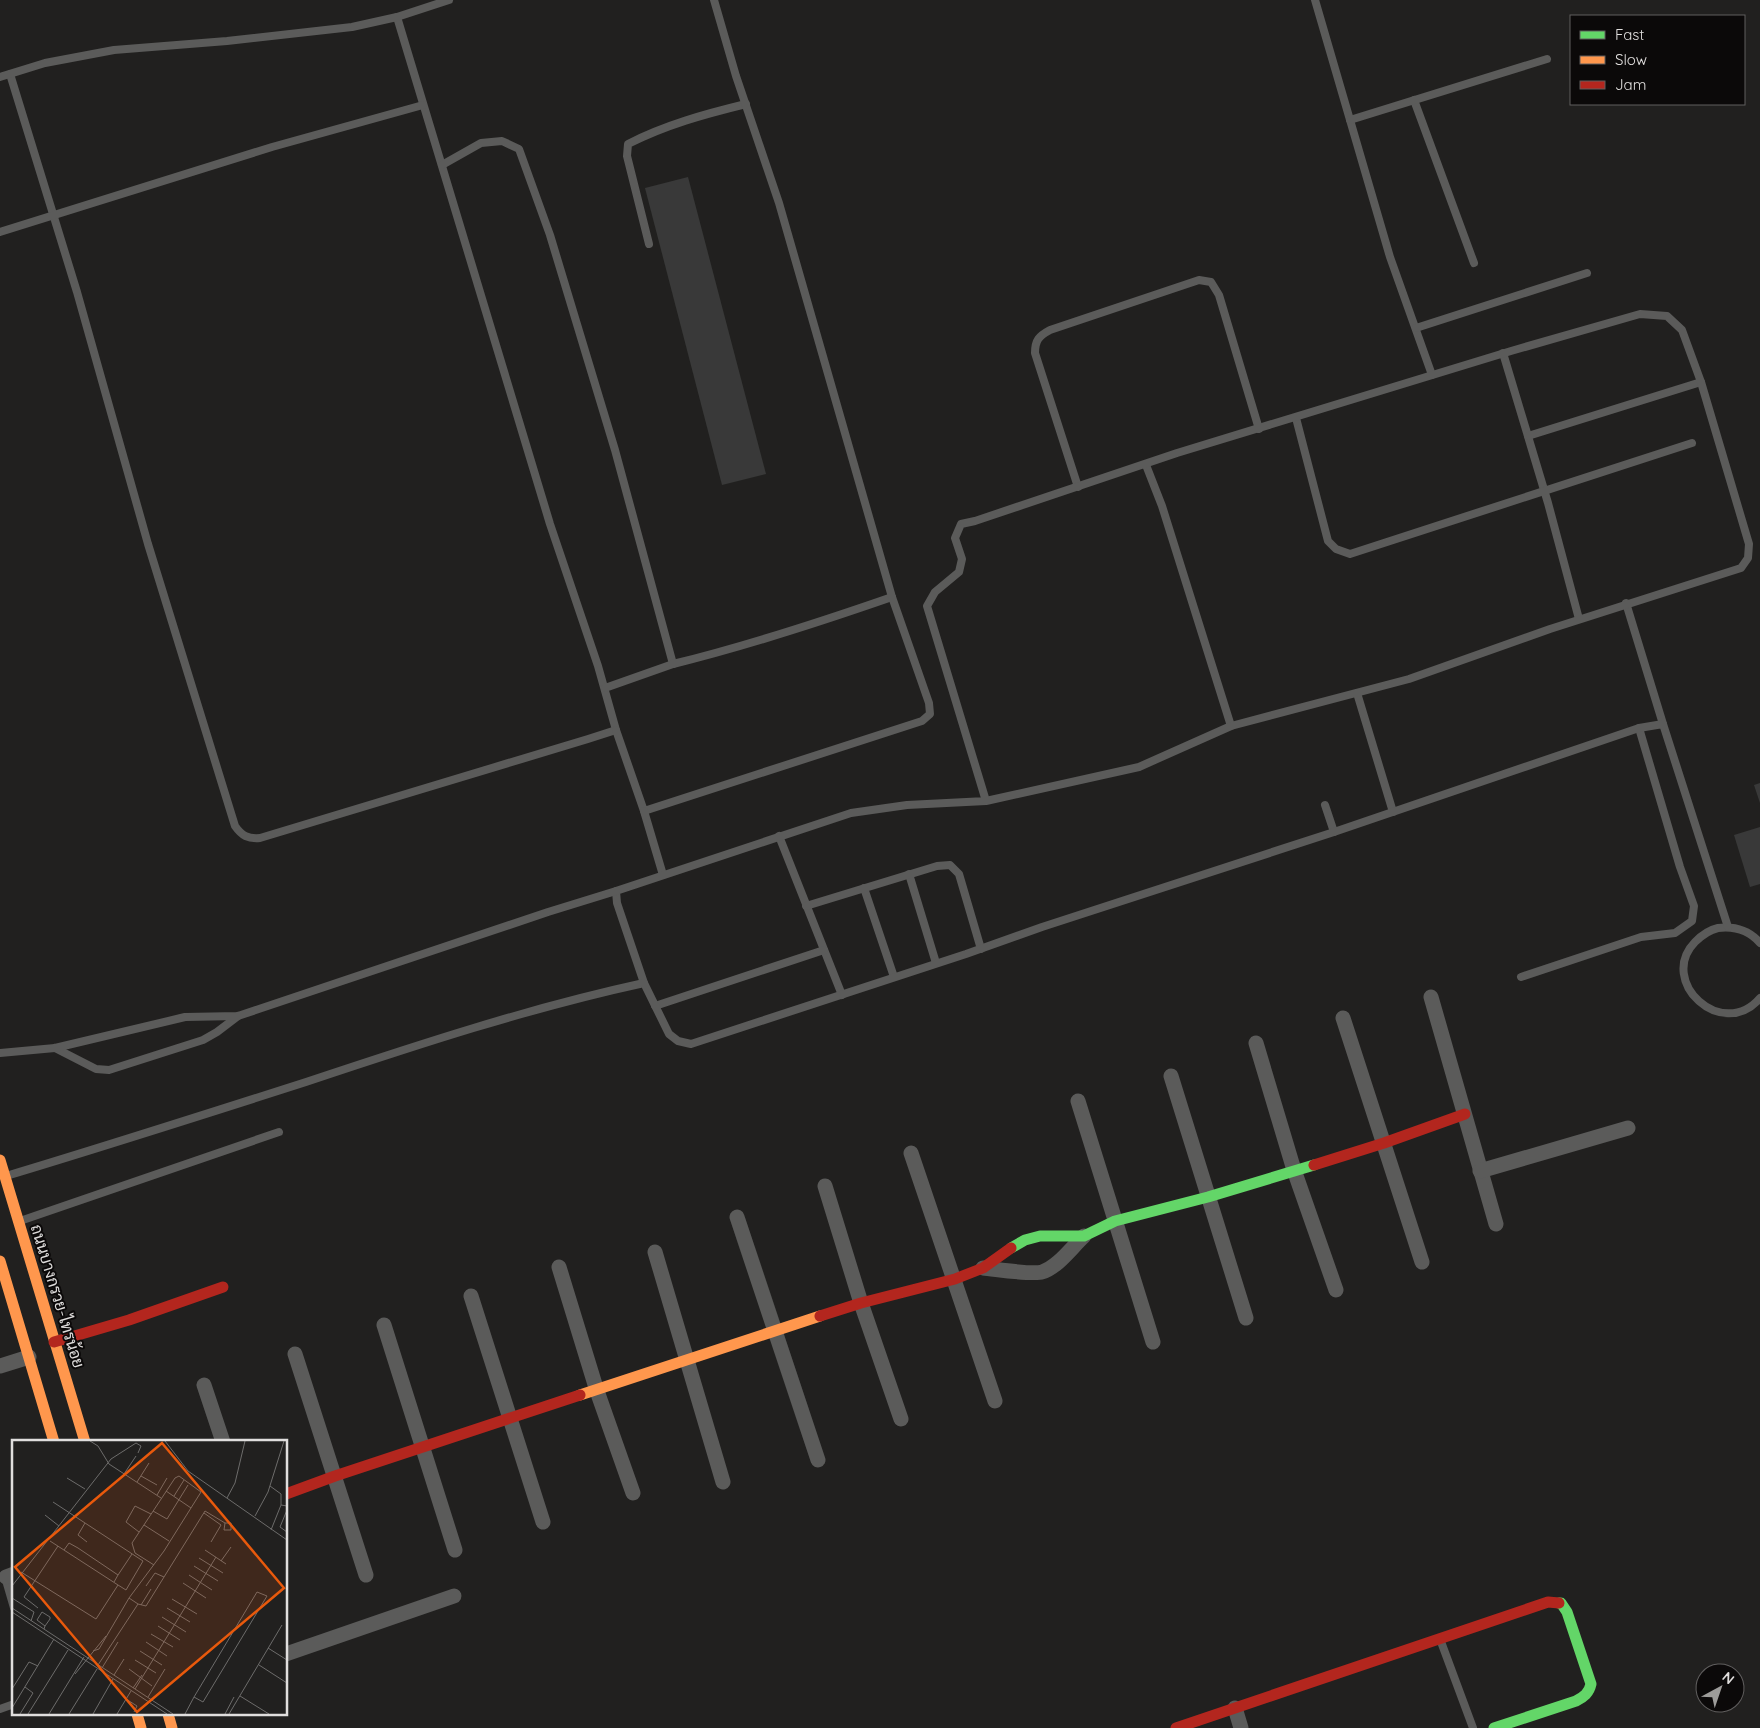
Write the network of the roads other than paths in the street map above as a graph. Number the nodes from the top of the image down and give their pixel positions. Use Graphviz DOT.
graph roads {
  1 [pos="449,0"];
  2 [pos="714,0"];
  3 [pos="1315,0"];
  4 [pos="397,17"];
  5 [pos="1547,59"];
  6 [pos="10,74"];
  7 [pos="0,77"];
  8 [pos="1414,100"];
  9 [pos="423,104"];
  10 [pos="746,104"];
  11 [pos="1350,120"];
  12 [pos="442,165"];
  13 [pos="53,216"];
  14 [pos="0,232"];
  15 [pos="649,244"];
  16 [pos="1474,263"];
  17 [pos="1587,273"];
  18 [pos="1416,328"];
  19 [pos="1503,353"];
  20 [pos="1432,375"];
  21 [pos="1701,382"];
  22 [pos="1296,418"];
  23 [pos="1259,429"];
  24 [pos="1528,436"];
  25 [pos="1692,444"];
  26 [pos="1146,464"];
  27 [pos="1078,487"];
  28 [pos="1545,491"];
  29 [pos="892,596"];
  30 [pos="1626,604"];
  31 [pos="1579,619"];
  32 [pos="673,664"];
  33 [pos="605,688"];
  34 [pos="1357,693"];
  35 [pos="1663,724"];
  36 [pos="1231,726"];
  37 [pos="1639,728"];
  38 [pos="616,730"];
  39 [pos="986,802"];
  40 [pos="1325,806"];
  41 [pos="644,812"];
  42 [pos="1393,812"];
  43 [pos="1334,832"];
  44 [pos="779,836"];
  45 [pos="909,874"];
  46 [pos="663,875"];
  47 [pos="864,888"];
  48 [pos="616,891"];
  49 [pos="806,906"];
  50 [pos="1728,927"];
  51 [pos="1760,943"];
  52 [pos="982,948"];
  53 [pos="824,950"];
  54 [pos="936,963"];
  55 [pos="894,977"];
  56 [pos="1521,977"];
  57 [pos="644,983"];
  58 [pos="842,995"];
  59 [pos="1430,997"];
  60 [pos="1760,998"];
  61 [pos="655,1006"];
  62 [pos="238,1016"];
  63 [pos="1343,1018"];
  64 [pos="1256,1043"];
  65 [pos="55,1048"];
  66 [pos="0,1054"];
  67 [pos="1171,1076"];
  68 [pos="1078,1101"];
  69 [pos="1465,1114"];
  70 [pos="1628,1128"];
  71 [pos="279,1132"];
  72 [pos="1384,1143"];
  73 [pos="912,1153"];
  74 [pos="0,1160"];
  75 [pos="1294,1170"];
  76 [pos="1480,1171"];
  77 [pos="5,1176"];
  78 [pos="825,1186"];
  79 [pos="1208,1197"];
  80 [pos="737,1217"];
  81 [pos="1115,1221"];
  82 [pos="18,1222"];
  83 [pos="1496,1224"];
  84 [pos="1084,1236"];
  85 [pos="655,1252"];
  86 [pos="0,1261"];
  87 [pos="1422,1262"];
  88 [pos="558,1267"];
  89 [pos="983,1268"];
  90 [pos="954,1278"];
  91 [pos="222,1287"];
  92 [pos="1336,1290"];
  93 [pos="471,1296"];
  94 [pos="861,1303"];
  95 [pos="1246,1318"];
  96 [pos="384,1325"];
  97 [pos="776,1331"];
  98 [pos="54,1342"];
  99 [pos="1153,1342"];
  100 [pos="295,1354"];
  101 [pos="29,1357"];
  102 [pos="688,1361"];
  103 [pos="0,1366"];
  104 [pos="204,1385"];
  105 [pos="597,1391"];
  106 [pos="995,1401"];
  107 [pos="509,1419"];
  108 [pos="901,1419"];
  109 [pos="53,1440"];
  110 [pos="85,1440"];
  111 [pos="222,1440"];
  112 [pos="422,1447"];
  113 [pos="818,1460"];
  114 [pos="335,1476"];
  115 [pos="724,1482"];
  116 [pos="288,1493"];
  117 [pos="633,1493"];
  118 [pos="543,1522"];
  119 [pos="455,1550"];
  120 [pos="366,1575"];
  121 [pos="7,1576"];
  122 [pos="454,1596"];
  123 [pos="12,1599"];
  124 [pos="1440,1639"];
  125 [pos="288,1653"];
  126 [pos="12,1705"];
  127 [pos="1235,1708"];
  128 [pos="0,1709"];
  129 [pos="1176,1728"];
  130 [pos="1241,1728"];
  131 [pos="1474,1728"];
  132 [pos="1494,1728"];
  1 -- 4 [label="lane"];
  2 -- 10 [label="lane"];
  3 -- 11 [label="lane"];
  4 -- 6 [label="lane"];
  4 -- 9 [label="lane"];
  5 -- 8 [label="lane"];
  6 -- 7 [label="lane"];
  6 -- 13 [label="lane"];
  8 -- 11 [label="lane"];
  8 -- 16 [label="lane"];
  9 -- 12 [label="lane"];
  9 -- 13 [label="lane"];
  10 -- 15 [label="lane"];
  10 -- 29 [label="lane"];
  11 -- 18 [label="lane"];
  12 -- 32 [label="lane"];
  12 -- 33 [label="lane"];
  13 -- 14 [label="lane"];
  13 -- 38 [label="lane"];
  17 -- 18 [label="lane"];
  18 -- 20 [label="lane"];
  19 -- 20 [label="lane"];
  19 -- 21 [label="lane"];
  19 -- 24 [label="lane"];
  20 -- 22 [label="lane"];
  21 -- 24 [label="lane"];
  21 -- 30 [label="lane"];
  22 -- 23 [label="lane"];
  22 -- 28 [label="lane"];
  23 -- 26 [label="lane"];
  23 -- 27 [label="lane"];
  24 -- 28 [label="lane"];
  25 -- 28 [label="lane"];
  26 -- 27 [label="lane"];
  26 -- 36 [label="lane"];
  27 -- 39 [label="lane"];
  28 -- 31 [label="lane"];
  29 -- 32 [label="lane"];
  29 -- 41 [label="lane"];
  30 -- 31 [label="lane"];
  30 -- 35 [label="lane"];
  31 -- 34 [label="lane"];
  32 -- 33 [label="lane"];
  33 -- 38 [label="lane"];
  34 -- 36 [label="lane"];
  34 -- 42 [label="lane"];
  35 -- 37 [label="lane"];
  35 -- 50 [label="lane"];
  36 -- 39 [label="lane"];
  37 -- 42 [label="lane"];
  37 -- 56 [label="lane"];
  38 -- 41 [label="lane"];
  39 -- 44 [label="lane"];
  40 -- 43 [label="lane"];
  41 -- 46 [label="lane"];
  42 -- 43 [label="lane"];
  43 -- 52 [label="lane"];
  44 -- 46 [label="lane"];
  44 -- 49 [label="lane"];
  45 -- 47 [label="lane"];
  45 -- 52 [label="lane"];
  45 -- 54 [label="lane"];
  46 -- 48 [label="lane"];
  47 -- 49 [label="lane"];
  47 -- 55 [label="lane"];
  48 -- 57 [label="lane"];
  48 -- 62 [label="lane"];
  49 -- 53 [label="lane"];
  50 -- 51 [label="lane"];
  50 -- 60 [label="lane"];
  52 -- 54 [label="lane"];
  53 -- 58 [label="lane"];
  53 -- 61 [label="lane"];
  54 -- 55 [label="lane"];
  55 -- 58 [label="lane"];
  57 -- 61 [label="lane"];
  57 -- 77 [label="lane"];
  58 -- 61 [label="lane"];
  59 -- 69 [label="street"];
  62 -- 65 [label="lane"];
  62 -- 65 [label="lane"];
  63 -- 72 [label="street"];
  64 -- 75 [label="street"];
  65 -- 66 [label="lane"];
  67 -- 79 [label="street"];
  68 -- 81 [label="street"];
  69 -- 72 [label="street"];
  69 -- 76 [label="street"];
  70 -- 76 [label="street"];
  71 -- 82 [label="lane"];
  72 -- 75 [label="street"];
  72 -- 87 [label="street"];
  73 -- 90 [label="street"];
  74 -- 77 [label="street, ถนนบางกรวย-ไทรน้อย"];
  75 -- 79 [label="street"];
  75 -- 92 [label="street"];
  76 -- 83 [label="street"];
  77 -- 82 [label="street, ถนนบางกรวย-ไทรน้อย"];
  78 -- 94 [label="street"];
  79 -- 81 [label="street"];
  79 -- 95 [label="street"];
  80 -- 97 [label="street"];
  81 -- 84 [label="street"];
  81 -- 99 [label="street"];
  82 -- 98 [label="street, ถนนบางกรวย-ไทรน้อย"];
  84 -- 89 [label="street"];
  84 -- 89 [label="street"];
  85 -- 102 [label="street"];
  86 -- 101 [label="street"];
  88 -- 105 [label="street"];
  89 -- 90 [label="street"];
  90 -- 94 [label="street"];
  90 -- 106 [label="street"];
  91 -- 98 [label="street"];
  93 -- 107 [label="street"];
  94 -- 97 [label="street"];
  94 -- 108 [label="street"];
  96 -- 112 [label="street"];
  97 -- 102 [label="street"];
  97 -- 113 [label="street"];
  98 -- 110 [label="street, ถนนบางกรวย-ไทรน้อย"];
  100 -- 114 [label="street"];
  101 -- 103 [label="street"];
  101 -- 109 [label="street"];
  102 -- 105 [label="street"];
  102 -- 115 [label="street"];
  104 -- 111 [label="street"];
  105 -- 107 [label="street"];
  105 -- 117 [label="street"];
  107 -- 112 [label="street"];
  107 -- 118 [label="street"];
  112 -- 114 [label="street"];
  112 -- 119 [label="street"];
  114 -- 116 [label="street"];
  114 -- 120 [label="street"];
  121 -- 123 [label="lane"];
  122 -- 125 [label="street"];
  124 -- 127 [label="street"];
  124 -- 131 [label="lane"];
  124 -- 132 [label="street"];
  126 -- 128 [label="lane"];
  127 -- 129 [label="street"];
  127 -- 130 [label="street"];
}
